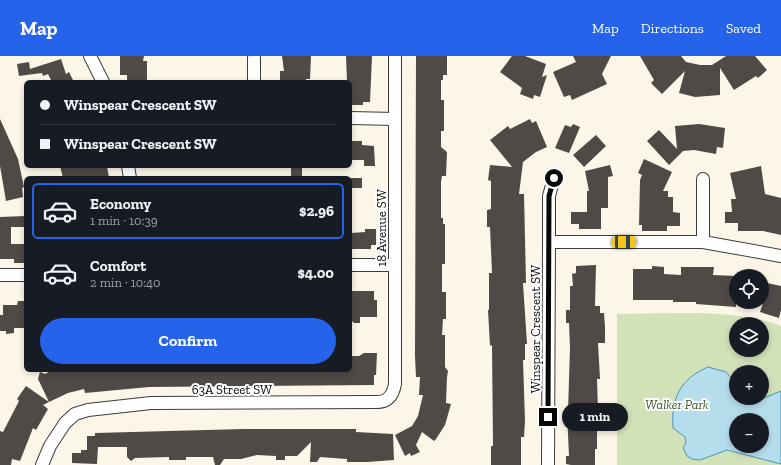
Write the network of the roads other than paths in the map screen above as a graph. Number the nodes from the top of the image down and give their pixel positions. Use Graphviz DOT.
graph roads {
  1 [pos="90,56"];
  2 [pos="395,56"];
  3 [pos="254,58"];
  4 [pos="102,80"];
  5 [pos="254,80"];
  6 [pos="352,118"];
  7 [pos="395,119"];
  8 [pos="554,178"];
  9 [pos="703,179"];
  10 [pos="549,242"];
  11 [pos="703,242"];
  12 [pos="781,256"];
  13 [pos="352,265"];
  14 [pos="395,265"];
  15 [pos="0,275"];
  16 [pos="24,275"];
  17 [pos="389,398"];
  18 [pos="42,465"];
  19 [pos="548,465"];
  1 -- 4 [label="street"];
  2 -- 7 [label="street, 18 Avenue SW"];
  3 -- 5 [label="street"];
  6 -- 7 [label="street"];
  7 -- 14 [label="street, 18 Avenue SW"];
  8 -- 10 [label="street, Winspear Crescent SW"];
  9 -- 11 [label="street"];
  10 -- 11 [label="street"];
  10 -- 19 [label="street, Winspear Crescent SW"];
  11 -- 12 [label="street"];
  13 -- 14 [label="street"];
  14 -- 17 [label="street, 18 Avenue SW"];
  15 -- 16 [label="street"];
  17 -- 18 [label="street, 63A Street SW"];
}
